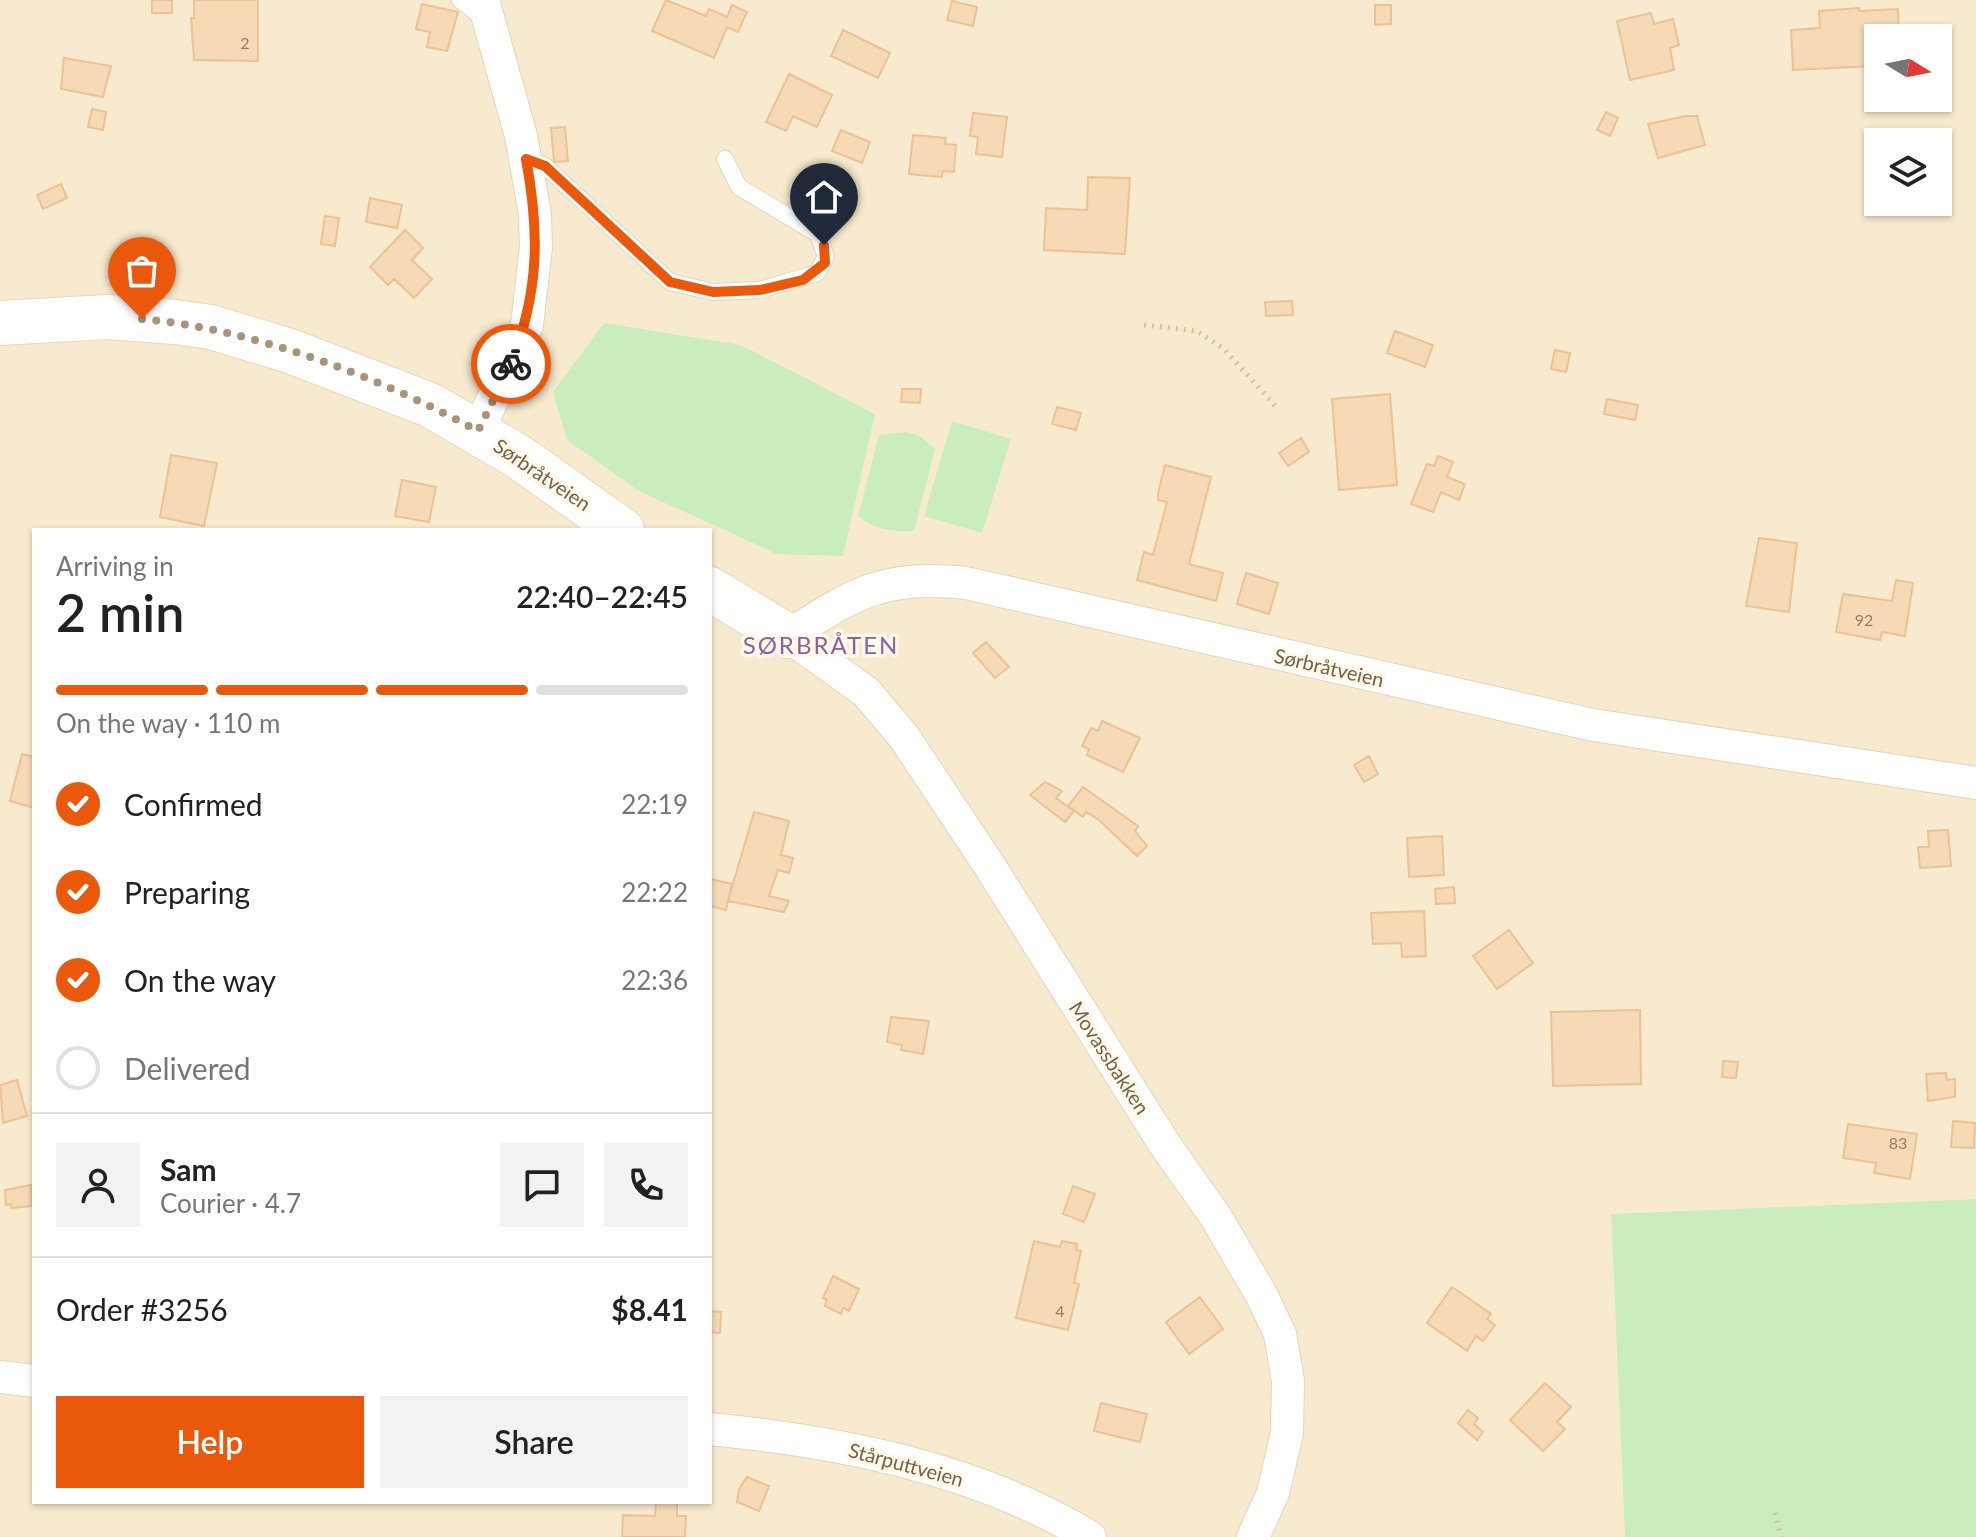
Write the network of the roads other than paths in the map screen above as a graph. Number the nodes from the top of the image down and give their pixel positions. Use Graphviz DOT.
graph roads {
  1 [pos="476,6"];
  2 [pos="526,159"];
  3 [pos="725,159"];
  4 [pos="0,323"];
  5 [pos="478,431"];
  6 [pos="619,528"];
  7 [pos="712,590"];
  8 [pos="788,636"];
  9 [pos="1976,783"];
  10 [pos="0,1377"];
  11 [pos="32,1381"];
  12 [pos="712,1429"];
  13 [pos="1090,1537"];
  14 [pos="1253,1537"];
  1 -- 2 [label="street"];
  2 -- 3 [label="lane"];
  2 -- 5 [label="street"];
  4 -- 5 [label="street, Sørbråtveien"];
  5 -- 6 [label="street, Sørbråtveien"];
  7 -- 8 [label="street"];
  8 -- 9 [label="street, Sørbråtveien"];
  8 -- 14 [label="street, Movassbakken"];
  10 -- 11 [label="street"];
  12 -- 13 [label="street, Stårputtveien"];
}
